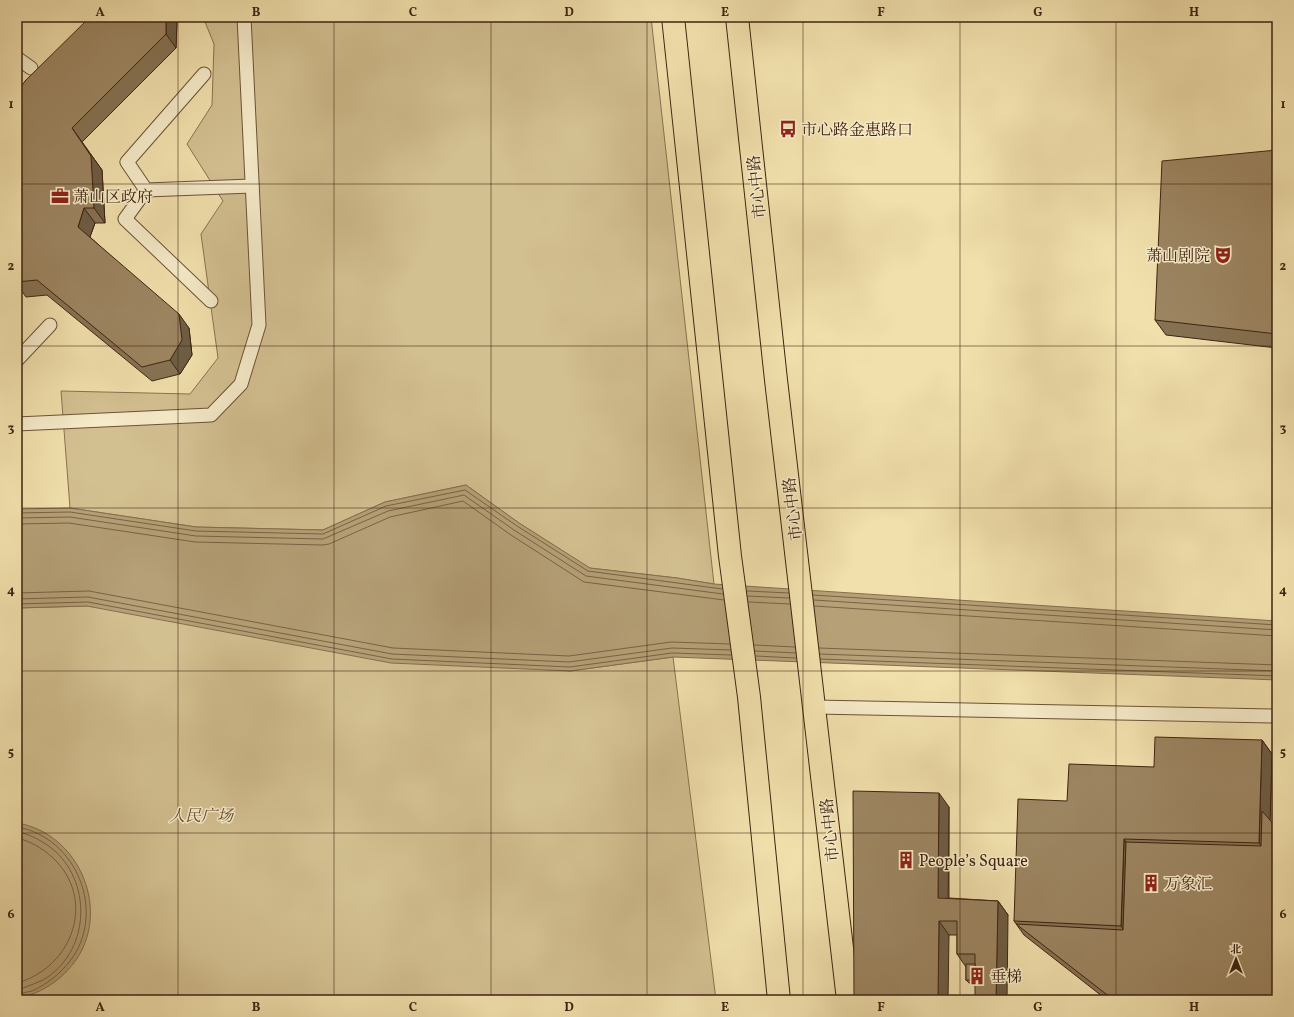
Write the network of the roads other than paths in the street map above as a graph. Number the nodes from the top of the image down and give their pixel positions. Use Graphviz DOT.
graph roads {
  1 [pos="244,17"];
  2 [pos="673,17"];
  3 [pos="737,17"];
  4 [pos="17,58"];
  5 [pos="31,68"];
  6 [pos="204,74"];
  7 [pos="252,186"];
  8 [pos="146,190"];
  9 [pos="211,301"];
  10 [pos="50,325"];
  11 [pos="17,360"];
  12 [pos="17,424"];
  13 [pos="814,700"];
  14 [pos="1277,716"];
  15 [pos="779,1000"];
  16 [pos="848,1000"];
  1 -- 7 [label="lane"];
  2 -- 15 [label="main road"];
  3 -- 13 [label="main road, 市心中路"];
  4 -- 5 [label="lane"];
  6 -- 8 [label="lane"];
  7 -- 8 [label="lane"];
  7 -- 12 [label="lane"];
  8 -- 9 [label="lane"];
  10 -- 11 [label="lane"];
  13 -- 14 [label="lane"];
  13 -- 16 [label="main road, 市心中路"];
}
